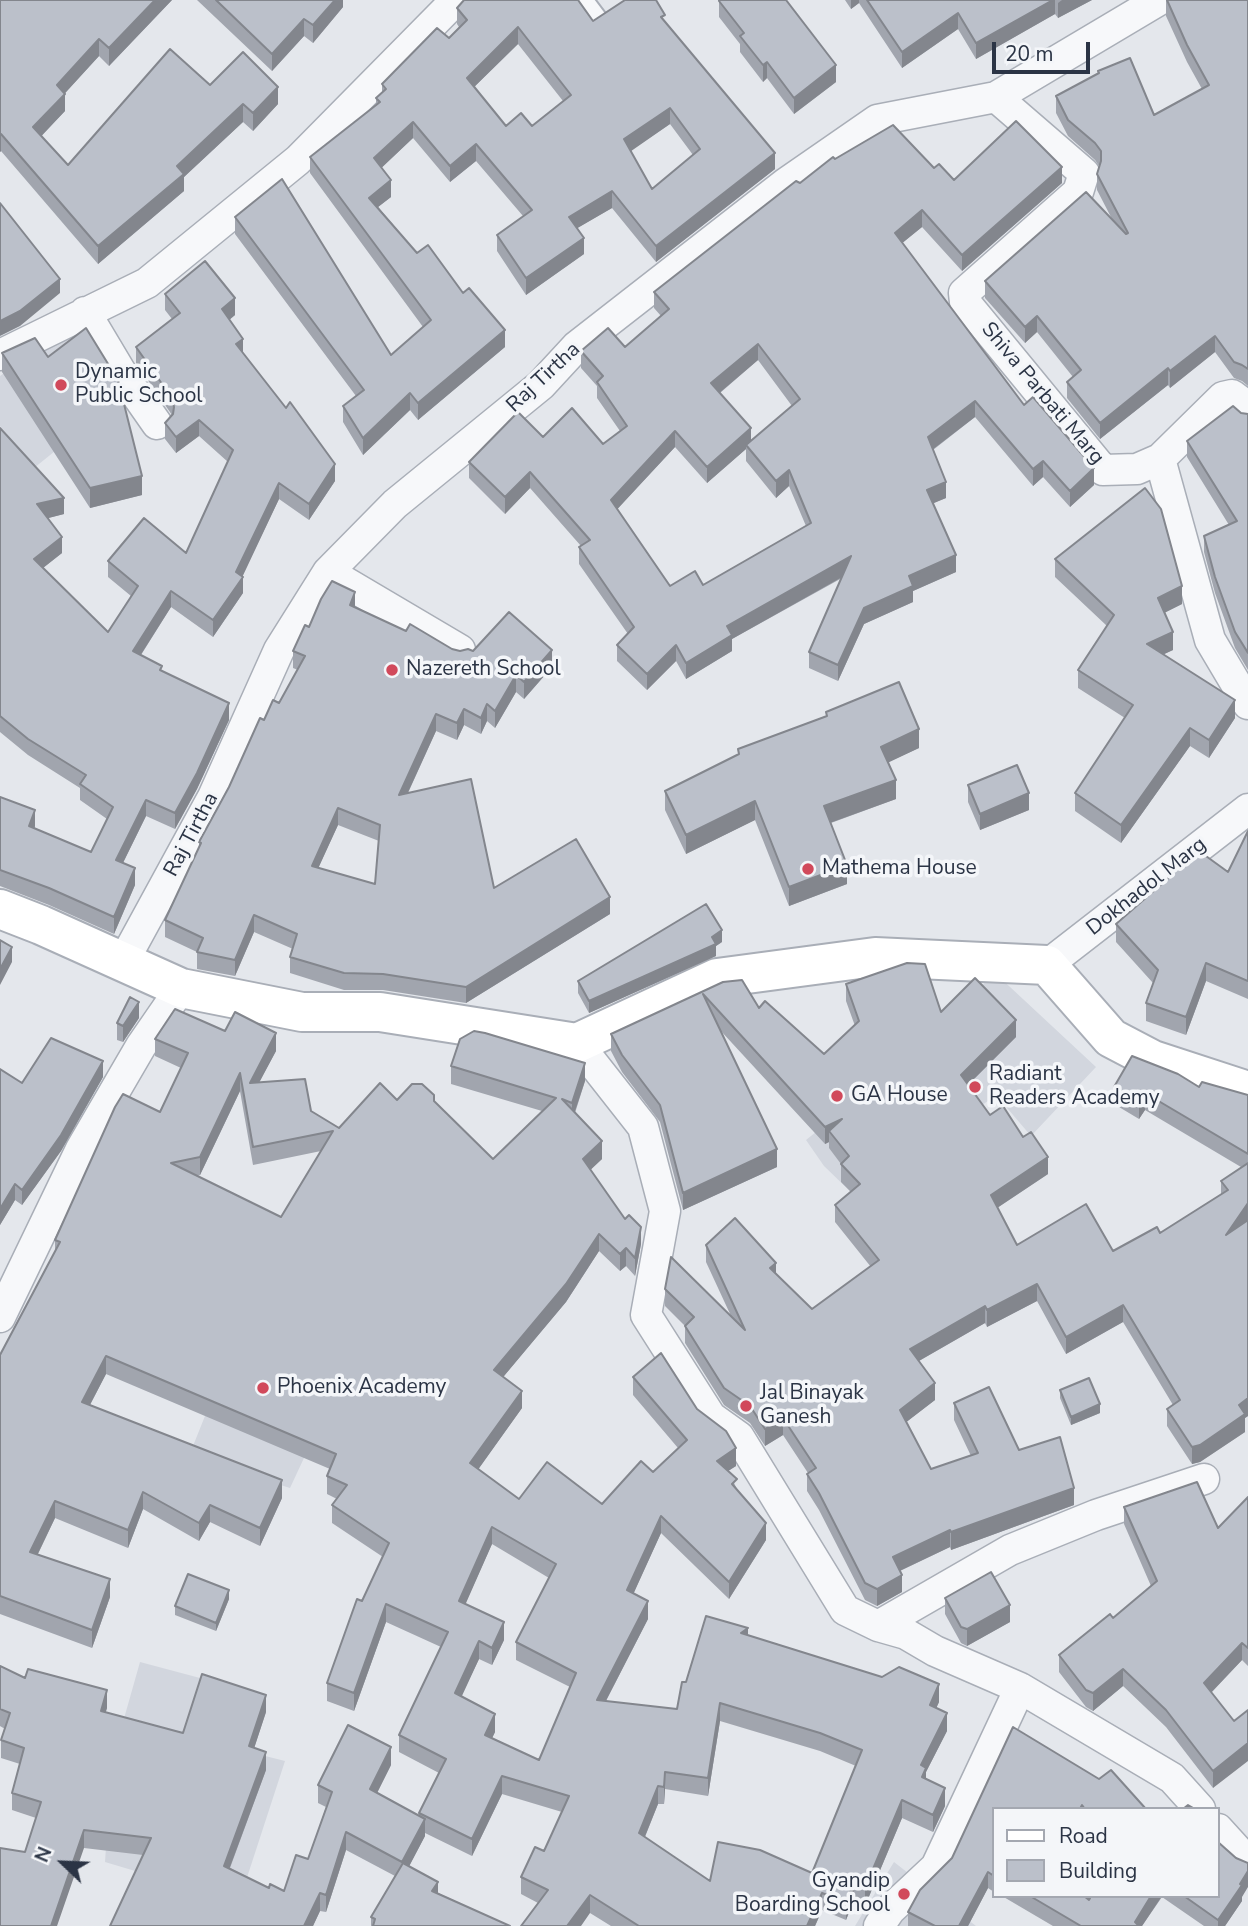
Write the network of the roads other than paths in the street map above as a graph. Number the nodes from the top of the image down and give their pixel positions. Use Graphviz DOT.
graph roads {
  1 [pos="456,0"];
  2 [pos="586,0"];
  3 [pos="1159,0"];
  4 [pos="601,20"];
  5 [pos="996,97"];
  6 [pos="85,312"];
  7 [pos="0,355"];
  8 [pos="1248,413"];
  9 [pos="156,424"];
  10 [pos="1160,459"];
  11 [pos="328,572"];
  12 [pos="460,650"];
  13 [pos="1248,704"];
  14 [pos="1248,809"];
  15 [pos="0,909"];
  16 [pos="123,962"];
  17 [pos="1047,965"];
  18 [pos="181,988"];
  19 [pos="577,1043"];
  20 [pos="1248,1091"];
  21 [pos="0,1317"];
  22 [pos="1204,1479"];
  23 [pos="878,1626"];
  24 [pos="1020,1689"];
  25 [pos="1198,1807"];
  26 [pos="1220,1831"];
  27 [pos="1248,1862"];
  28 [pos="879,1926"];
  1 -- 6 [label="street"];
  2 -- 4 [label="lane"];
  3 -- 5 [label="street, Raj Tirtha"];
  5 -- 10 [label="street, Shiva Parbati Marg"];
  5 -- 11 [label="street, Raj Tirtha"];
  6 -- 7 [label="street"];
  6 -- 9 [label="street"];
  8 -- 10 [label="street"];
  10 -- 13 [label="street"];
  11 -- 12 [label="street"];
  11 -- 16 [label="street, Raj Tirtha"];
  14 -- 17 [label="street, Dokhadol Marg"];
  15 -- 16 [label="main road"];
  16 -- 18 [label="main road"];
  17 -- 19 [label="main road"];
  17 -- 20 [label="main road"];
  18 -- 19 [label="main road"];
  18 -- 21 [label="street"];
  19 -- 23 [label="street"];
  22 -- 23 [label="street"];
  23 -- 24 [label="street"];
  24 -- 25 [label="street"];
  24 -- 28 [label="street"];
  26 -- 27 [label="street"];
}
